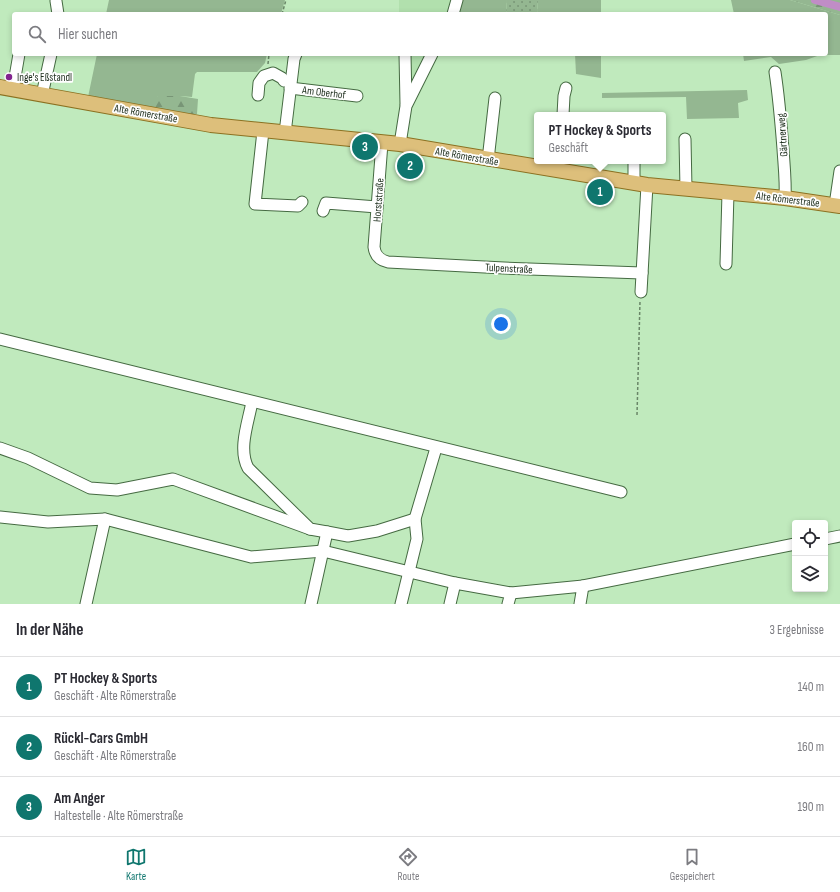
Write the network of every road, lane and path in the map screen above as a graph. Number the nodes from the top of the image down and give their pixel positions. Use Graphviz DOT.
graph roads {
  1 [pos="286,0"];
  2 [pos="457,0"];
  3 [pos="56,1"];
  4 [pos="58,12"];
  5 [pos="283,12"];
  6 [pos="454,12"];
  7 [pos="18,56"];
  8 [pos="51,56"];
  9 [pos="295,56"];
  10 [pos="403,56"];
  11 [pos="431,56"];
  12 [pos="775,72"];
  13 [pos="287,85"];
  14 [pos="6,88"];
  15 [pos="566,88"];
  16 [pos="42,95"];
  17 [pos="258,95"];
  18 [pos="357,96"];
  19 [pos="495,98"];
  20 [pos="406,106"];
  21 [pos="563,112"];
  22 [pos="263,131"];
  23 [pos="285,133"];
  24 [pos="685,139"];
  25 [pos="382,143"];
  26 [pos="400,144"];
  27 [pos="488,160"];
  28 [pos="534,164"];
  29 [pos="537,164"];
  30 [pos="635,164"];
  31 [pos="561,166"];
  32 [pos="840,171"];
  33 [pos="641,184"];
  34 [pos="686,189"];
  35 [pos="728,193"];
  36 [pos="785,198"];
  37 [pos="302,202"];
  38 [pos="838,205"];
  39 [pos="378,207"];
  40 [pos="323,211"];
  41 [pos="378,257"];
  42 [pos="726,264"];
  43 [pos="642,273"];
  44 [pos="641,292"];
  45 [pos="0,338"];
  46 [pos="252,402"];
  47 [pos="637,415"];
  48 [pos="0,448"];
  49 [pos="436,448"];
  50 [pos="621,492"];
  51 [pos="0,517"];
  52 [pos="105,519"];
  53 [pos="415,519"];
  54 [pos="310,529"];
  55 [pos="327,532"];
  56 [pos="840,536"];
  57 [pos="828,538"];
  58 [pos="792,545"];
  59 [pos="323,551"];
  60 [pos="409,572"];
  61 [pos="455,583"];
  62 [pos="583,586"];
  63 [pos="511,593"];
  64 [pos="86,604"];
  65 [pos="311,604"];
  66 [pos="401,604"];
  67 [pos="450,604"];
  68 [pos="508,604"];
  69 [pos="580,604"];
  1 -- 5 [label="path"];
  2 -- 6 [label="street"];
  3 -- 4 [label="street"];
  7 -- 14 [label="street"];
  8 -- 16 [label="street"];
  9 -- 13 [label="street, Am Oberhof"];
  10 -- 20 [label="street"];
  11 -- 20 [label="street"];
  12 -- 36 [label="street, Gärtnerweg"];
  13 -- 17 [label="street"];
  13 -- 18 [label="street, Am Oberhof"];
  13 -- 23 [label="street, Am Oberhof"];
  14 -- 16 [label="main road, Alte Römerstraße"];
  15 -- 21 [label="street"];
  16 -- 22 [label="main road, Alte Römerstraße"];
  19 -- 27 [label="street"];
  20 -- 26 [label="street"];
  22 -- 23 [label="main road, Alte Römerstraße"];
  22 -- 37 [label="street"];
  23 -- 25 [label="main road, Alte Römerstraße"];
  24 -- 34 [label="street"];
  25 -- 26 [label="main road, Alte Römerstraße"];
  25 -- 39 [label="street, Horststraße"];
  26 -- 27 [label="main road, Alte Römerstraße"];
  27 -- 28 [label="main road, Alte Römerstraße"];
  29 -- 31 [label="main road, Alte Römerstraße"];
  30 -- 33 [label="street"];
  31 -- 33 [label="main road, Alte Römerstraße"];
  32 -- 38 [label="street"];
  33 -- 34 [label="main road, Alte Römerstraße"];
  33 -- 43 [label="street"];
  34 -- 35 [label="main road, Alte Römerstraße"];
  35 -- 36 [label="main road, Alte Römerstraße"];
  35 -- 42 [label="street"];
  36 -- 38 [label="main road, Alte Römerstraße"];
  39 -- 40 [label="street"];
  39 -- 41 [label="street, Horststraße"];
  41 -- 43 [label="street, Tulpenstraße"];
  43 -- 44 [label="street"];
  44 -- 47 [label="path"];
  45 -- 46 [label="street"];
  46 -- 49 [label="street"];
  46 -- 54 [label="street"];
  48 -- 54 [label="street"];
  49 -- 50 [label="street"];
  49 -- 53 [label="street"];
  51 -- 52 [label="street"];
  52 -- 59 [label="street"];
  52 -- 64 [label="street"];
  53 -- 55 [label="street"];
  53 -- 60 [label="street"];
  54 -- 55 [label="street"];
  55 -- 59 [label="street"];
  56 -- 57 [label="street"];
  58 -- 62 [label="street"];
  59 -- 60 [label="street"];
  59 -- 65 [label="street"];
  60 -- 61 [label="street"];
  60 -- 66 [label="street"];
  61 -- 63 [label="street"];
  61 -- 67 [label="street"];
  62 -- 63 [label="street"];
  62 -- 69 [label="street"];
  63 -- 68 [label="street"];
}
